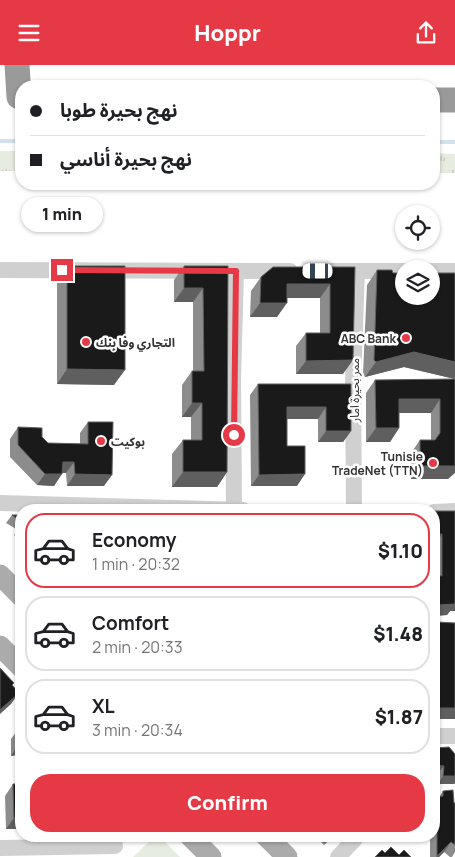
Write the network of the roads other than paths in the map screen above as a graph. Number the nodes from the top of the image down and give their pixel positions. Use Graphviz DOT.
graph roads {
  1 [pos="17,65"];
  2 [pos="15,80"];
  3 [pos="15,81"];
  4 [pos="13,97"];
  5 [pos="440,100"];
  6 [pos="455,100"];
  7 [pos="0,270"];
  8 [pos="236,271"];
  9 [pos="357,271"];
  10 [pos="395,271"];
  11 [pos="440,271"];
  12 [pos="455,271"];
  13 [pos="0,275"];
  14 [pos="0,503"];
  15 [pos="33,504"];
  16 [pos="234,504"];
  17 [pos="354,504"];
  18 [pos="455,511"];
  19 [pos="440,512"];
  20 [pos="0,575"];
  21 [pos="15,590"];
  22 [pos="0,646"];
  23 [pos="15,661"];
  24 [pos="440,735"];
  25 [pos="455,736"];
  26 [pos="196,842"];
  27 [pos="272,842"];
  28 [pos="351,842"];
  29 [pos="119,846"];
  30 [pos="0,849"];
  31 [pos="211,857"];
  32 [pos="286,857"];
  33 [pos="338,857"];
  1 -- 2 [label="highway"];
  3 -- 4 [label="highway"];
  5 -- 6 [label="highway"];
  7 -- 8 [label="street"];
  7 -- 13 [label="street"];
  8 -- 9 [label="street"];
  8 -- 16 [label="street"];
  9 -- 10 [label="street"];
  9 -- 17 [label="street, ممر بحيرة امار"];
  11 -- 12 [label="street"];
  14 -- 15 [label="street"];
  18 -- 19 [label="street"];
  20 -- 21 [label="main road"];
  22 -- 23 [label="main road"];
  24 -- 25 [label="street"];
  26 -- 31 [label="main road"];
  27 -- 32 [label="main road"];
  28 -- 33 [label="street"];
  29 -- 30 [label="street"];
}
